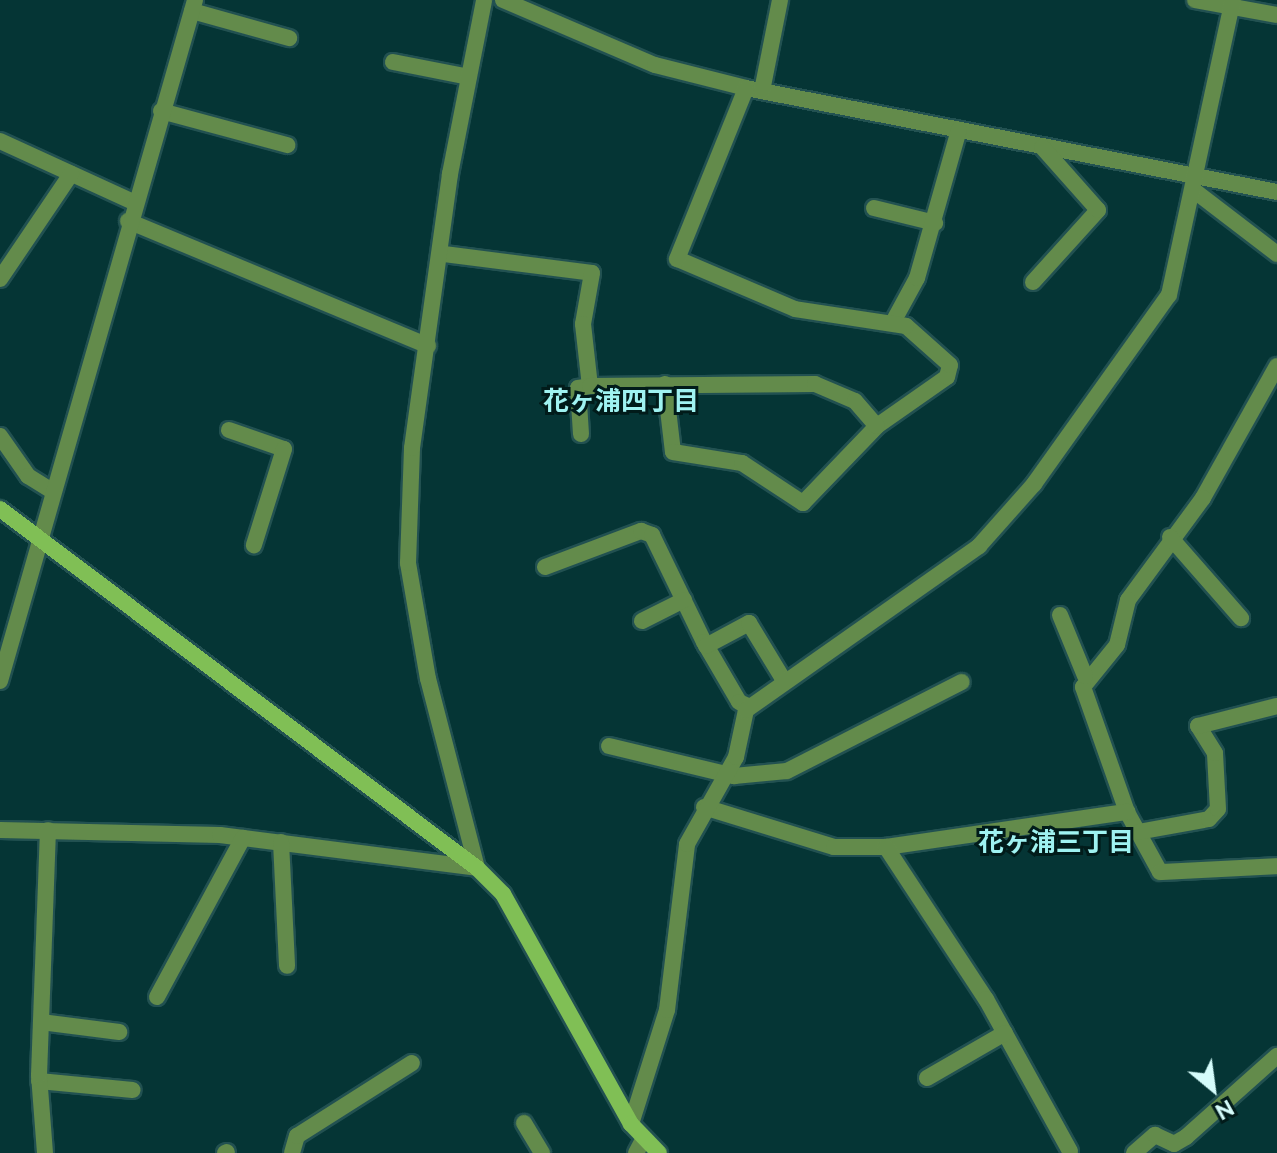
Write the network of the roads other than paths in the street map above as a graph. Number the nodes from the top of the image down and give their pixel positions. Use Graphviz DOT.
graph roads {
  1 [pos="484,0"];
  2 [pos="503,0"];
  3 [pos="780,0"];
  4 [pos="1195,0"];
  5 [pos="1232,4"];
  6 [pos="194,6"];
  7 [pos="1277,15"];
  8 [pos="289,38"];
  9 [pos="393,62"];
  10 [pos="469,77"];
  11 [pos="754,90"];
  12 [pos="161,111"];
  13 [pos="959,130"];
  14 [pos="0,141"];
  15 [pos="287,145"];
  16 [pos="1042,147"];
  17 [pos="71,174"];
  18 [pos="1197,185"];
  19 [pos="1277,192"];
  20 [pos="133,202"];
  21 [pos="874,208"];
  22 [pos="128,221"];
  23 [pos="935,223"];
  24 [pos="444,254"];
  25 [pos="1277,254"];
  26 [pos="0,279"];
  27 [pos="1033,282"];
  28 [pos="893,322"];
  29 [pos="428,346"];
  30 [pos="1277,366"];
  31 [pos="665,384"];
  32 [pos="590,386"];
  33 [pos="877,426"];
  34 [pos="229,430"];
  35 [pos="581,434"];
  36 [pos="0,436"];
  37 [pos="52,491"];
  38 [pos="0,509"];
  39 [pos="39,537"];
  40 [pos="1170,537"];
  41 [pos="254,545"];
  42 [pos="545,567"];
  43 [pos="684,600"];
  44 [pos="1060,615"];
  45 [pos="1241,618"];
  46 [pos="642,621"];
  47 [pos="706,646"];
  48 [pos="1,675"];
  49 [pos="1085,676"];
  50 [pos="783,679"];
  51 [pos="962,682"];
  52 [pos="748,706"];
  53 [pos="1277,706"];
  54 [pos="609,746"];
  55 [pos="725,773"];
  56 [pos="704,807"];
  57 [pos="1127,812"];
  58 [pos="0,830"];
  59 [pos="48,830"];
  60 [pos="1138,832"];
  61 [pos="243,838"];
  62 [pos="281,842"];
  63 [pos="886,847"];
  64 [pos="1277,866"];
  65 [pos="477,868"];
  66 [pos="287,966"];
  67 [pos="157,997"];
  68 [pos="41,1022"];
  69 [pos="119,1032"];
  70 [pos="1005,1033"];
  71 [pos="1277,1056"];
  72 [pos="412,1063"];
  73 [pos="927,1078"];
  74 [pos="39,1081"];
  75 [pos="133,1090"];
  76 [pos="524,1123"];
  77 [pos="631,1124"];
  78 [pos="639,1147"];
  79 [pos="1070,1151"];
  80 [pos="45,1153"];
  81 [pos="292,1153"];
  82 [pos="542,1153"];
  83 [pos="659,1153"];
  84 [pos="1134,1153"];
  1 -- 10 [label="street"];
  2 -- 11 [label="street"];
  3 -- 11 [label="street"];
  4 -- 5 [label="street"];
  5 -- 7 [label="street"];
  5 -- 18 [label="street"];
  6 -- 8 [label="street"];
  6 -- 12 [label="street"];
  9 -- 10 [label="street"];
  10 -- 24 [label="street"];
  11 -- 13 [label="street"];
  11 -- 28 [label="street"];
  12 -- 15 [label="street"];
  12 -- 20 [label="street"];
  13 -- 16 [label="street"];
  13 -- 23 [label="street"];
  14 -- 17 [label="street"];
  16 -- 18 [label="street"];
  16 -- 27 [label="street"];
  17 -- 20 [label="street"];
  17 -- 26 [label="street"];
  18 -- 19 [label="street"];
  18 -- 25 [label="street"];
  18 -- 50 [label="street"];
  20 -- 22 [label="street"];
  21 -- 23 [label="street"];
  22 -- 29 [label="street"];
  22 -- 37 [label="street"];
  23 -- 28 [label="street"];
  24 -- 29 [label="street"];
  24 -- 32 [label="street"];
  28 -- 33 [label="street"];
  29 -- 65 [label="street"];
  30 -- 40 [label="street"];
  31 -- 32 [label="street"];
  31 -- 33 [label="street"];
  31 -- 33 [label="street"];
  32 -- 35 [label="street"];
  34 -- 41 [label="street"];
  36 -- 37 [label="street"];
  37 -- 39 [label="street"];
  38 -- 39 [label="street"];
  39 -- 48 [label="street"];
  39 -- 65 [label="street"];
  40 -- 45 [label="street"];
  40 -- 49 [label="street"];
  42 -- 43 [label="street"];
  43 -- 46 [label="street"];
  43 -- 47 [label="street"];
  44 -- 49 [label="street"];
  47 -- 50 [label="street"];
  47 -- 52 [label="street"];
  49 -- 57 [label="street"];
  50 -- 52 [label="street"];
  51 -- 55 [label="street"];
  52 -- 55 [label="street"];
  53 -- 60 [label="street"];
  54 -- 55 [label="street"];
  55 -- 56 [label="street"];
  56 -- 63 [label="street"];
  56 -- 77 [label="street"];
  57 -- 60 [label="street"];
  57 -- 63 [label="street"];
  58 -- 59 [label="street"];
  59 -- 61 [label="street"];
  59 -- 68 [label="street"];
  60 -- 64 [label="street"];
  61 -- 62 [label="street"];
  61 -- 67 [label="street"];
  62 -- 65 [label="street"];
  62 -- 66 [label="street"];
  63 -- 70 [label="street"];
  65 -- 77 [label="street"];
  68 -- 69 [label="street"];
  68 -- 74 [label="street"];
  70 -- 73 [label="street"];
  70 -- 79 [label="street"];
  71 -- 84 [label="street"];
  72 -- 81 [label="street"];
  74 -- 75 [label="street"];
  74 -- 80 [label="street"];
  76 -- 82 [label="street"];
  77 -- 78 [label="street"];
  78 -- 83 [label="street"];
}
